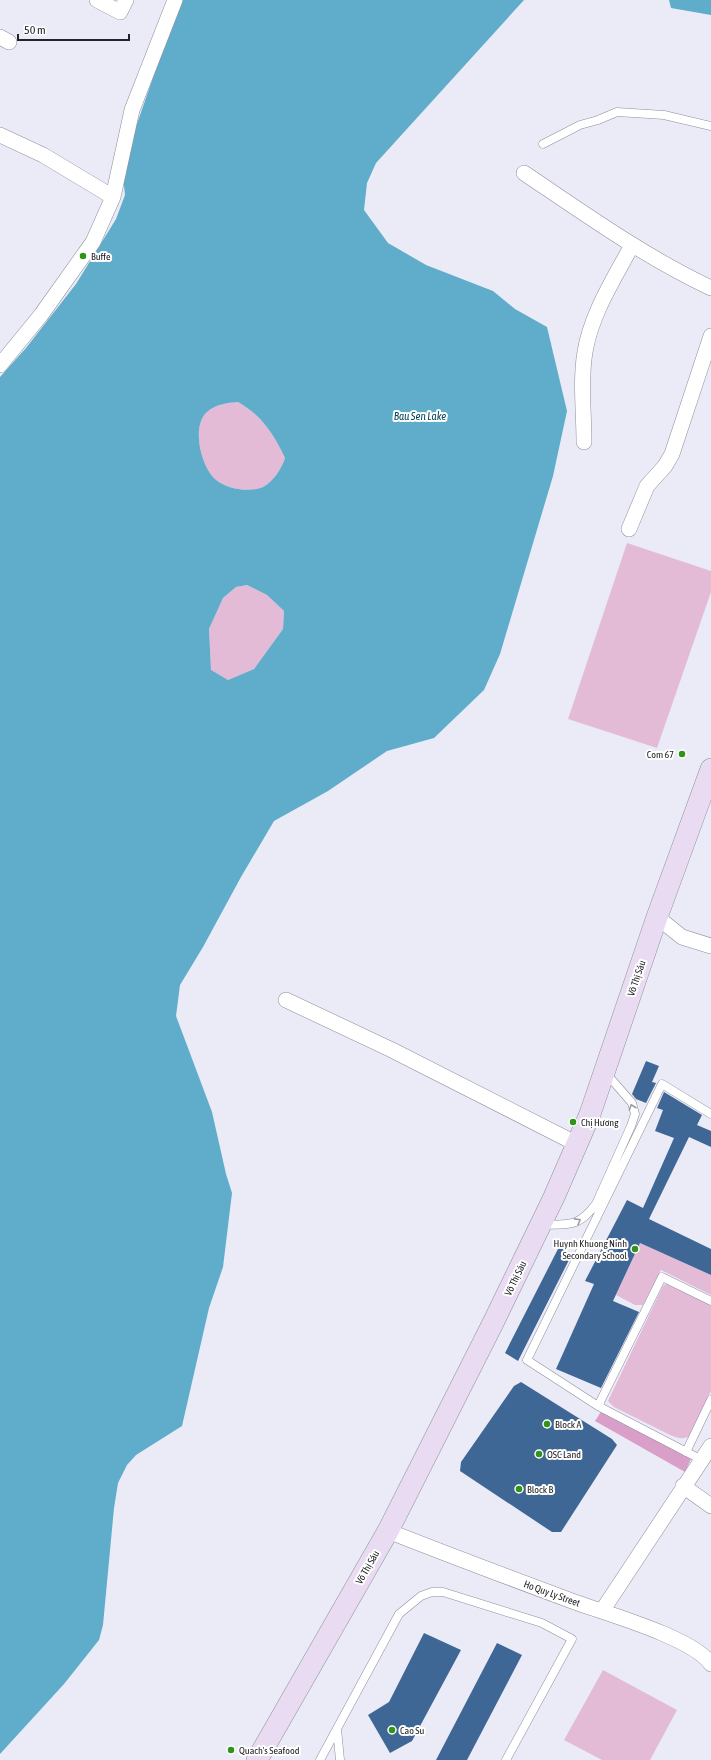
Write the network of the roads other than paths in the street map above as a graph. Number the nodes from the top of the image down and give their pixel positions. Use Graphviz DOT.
graph roads {
  1 [pos="97,0"];
  2 [pos="175,0"];
  3 [pos="123,6"];
  4 [pos="711,126"];
  5 [pos="0,135"];
  6 [pos="542,144"];
  7 [pos="524,174"];
  8 [pos="113,197"];
  9 [pos="632,245"];
  10 [pos="711,288"];
  11 [pos="711,336"];
  12 [pos="0,365"];
  13 [pos="584,442"];
  14 [pos="630,529"];
  15 [pos="711,769"];
  16 [pos="657,917"];
  17 [pos="711,946"];
  18 [pos="286,1000"];
  19 [pos="605,1072"];
  20 [pos="711,1114"];
  21 [pos="577,1144"];
  22 [pos="540,1225"];
  23 [pos="711,1301"];
  24 [pos="711,1400"];
  25 [pos="599,1404"];
  26 [pos="711,1446"];
  27 [pos="686,1452"];
  28 [pos="702,1460"];
  29 [pos="683,1486"];
  30 [pos="711,1506"];
  31 [pos="388,1532"];
  32 [pos="602,1611"];
  33 [pos="711,1664"];
  34 [pos="337,1728"];
  35 [pos="257,1760"];
  36 [pos="320,1760"];
  37 [pos="340,1760"];
  38 [pos="506,1760"];
  1 -- 3 [label="street"];
  2 -- 8 [label="street"];
  4 -- 6 [label="lane"];
  5 -- 8 [label="street"];
  7 -- 9 [label="street"];
  8 -- 12 [label="street"];
  9 -- 10 [label="street"];
  9 -- 13 [label="street"];
  11 -- 14 [label="street"];
  15 -- 16 [label="main road, Võ Thị Sáu"];
  16 -- 17 [label="street"];
  16 -- 19 [label="main road, Võ Thị Sáu"];
  18 -- 21 [label="street"];
  19 -- 21 [label="main road, Võ Thị Sáu"];
  22 -- 19 [label="lane, one-way"];
  20 -- 25 [label="lane"];
  21 -- 22 [label="main road, Võ Thị Sáu"];
  22 -- 31 [label="main road, Võ Thị Sáu"];
  23 -- 25 [label="lane"];
  24 -- 27 [label="lane"];
  25 -- 27 [label="lane"];
  26 -- 28 [label="street"];
  27 -- 28 [label="lane"];
  28 -- 29 [label="street"];
  29 -- 30 [label="street"];
  29 -- 32 [label="street"];
  31 -- 32 [label="street, Ho Quy Ly Street"];
  31 -- 35 [label="main road, Võ Thị Sáu"];
  32 -- 33 [label="street, Ho Quy Ly Street"];
  34 -- 36 [label="lane"];
  34 -- 37 [label="lane"];
  34 -- 38 [label="lane"];
}
